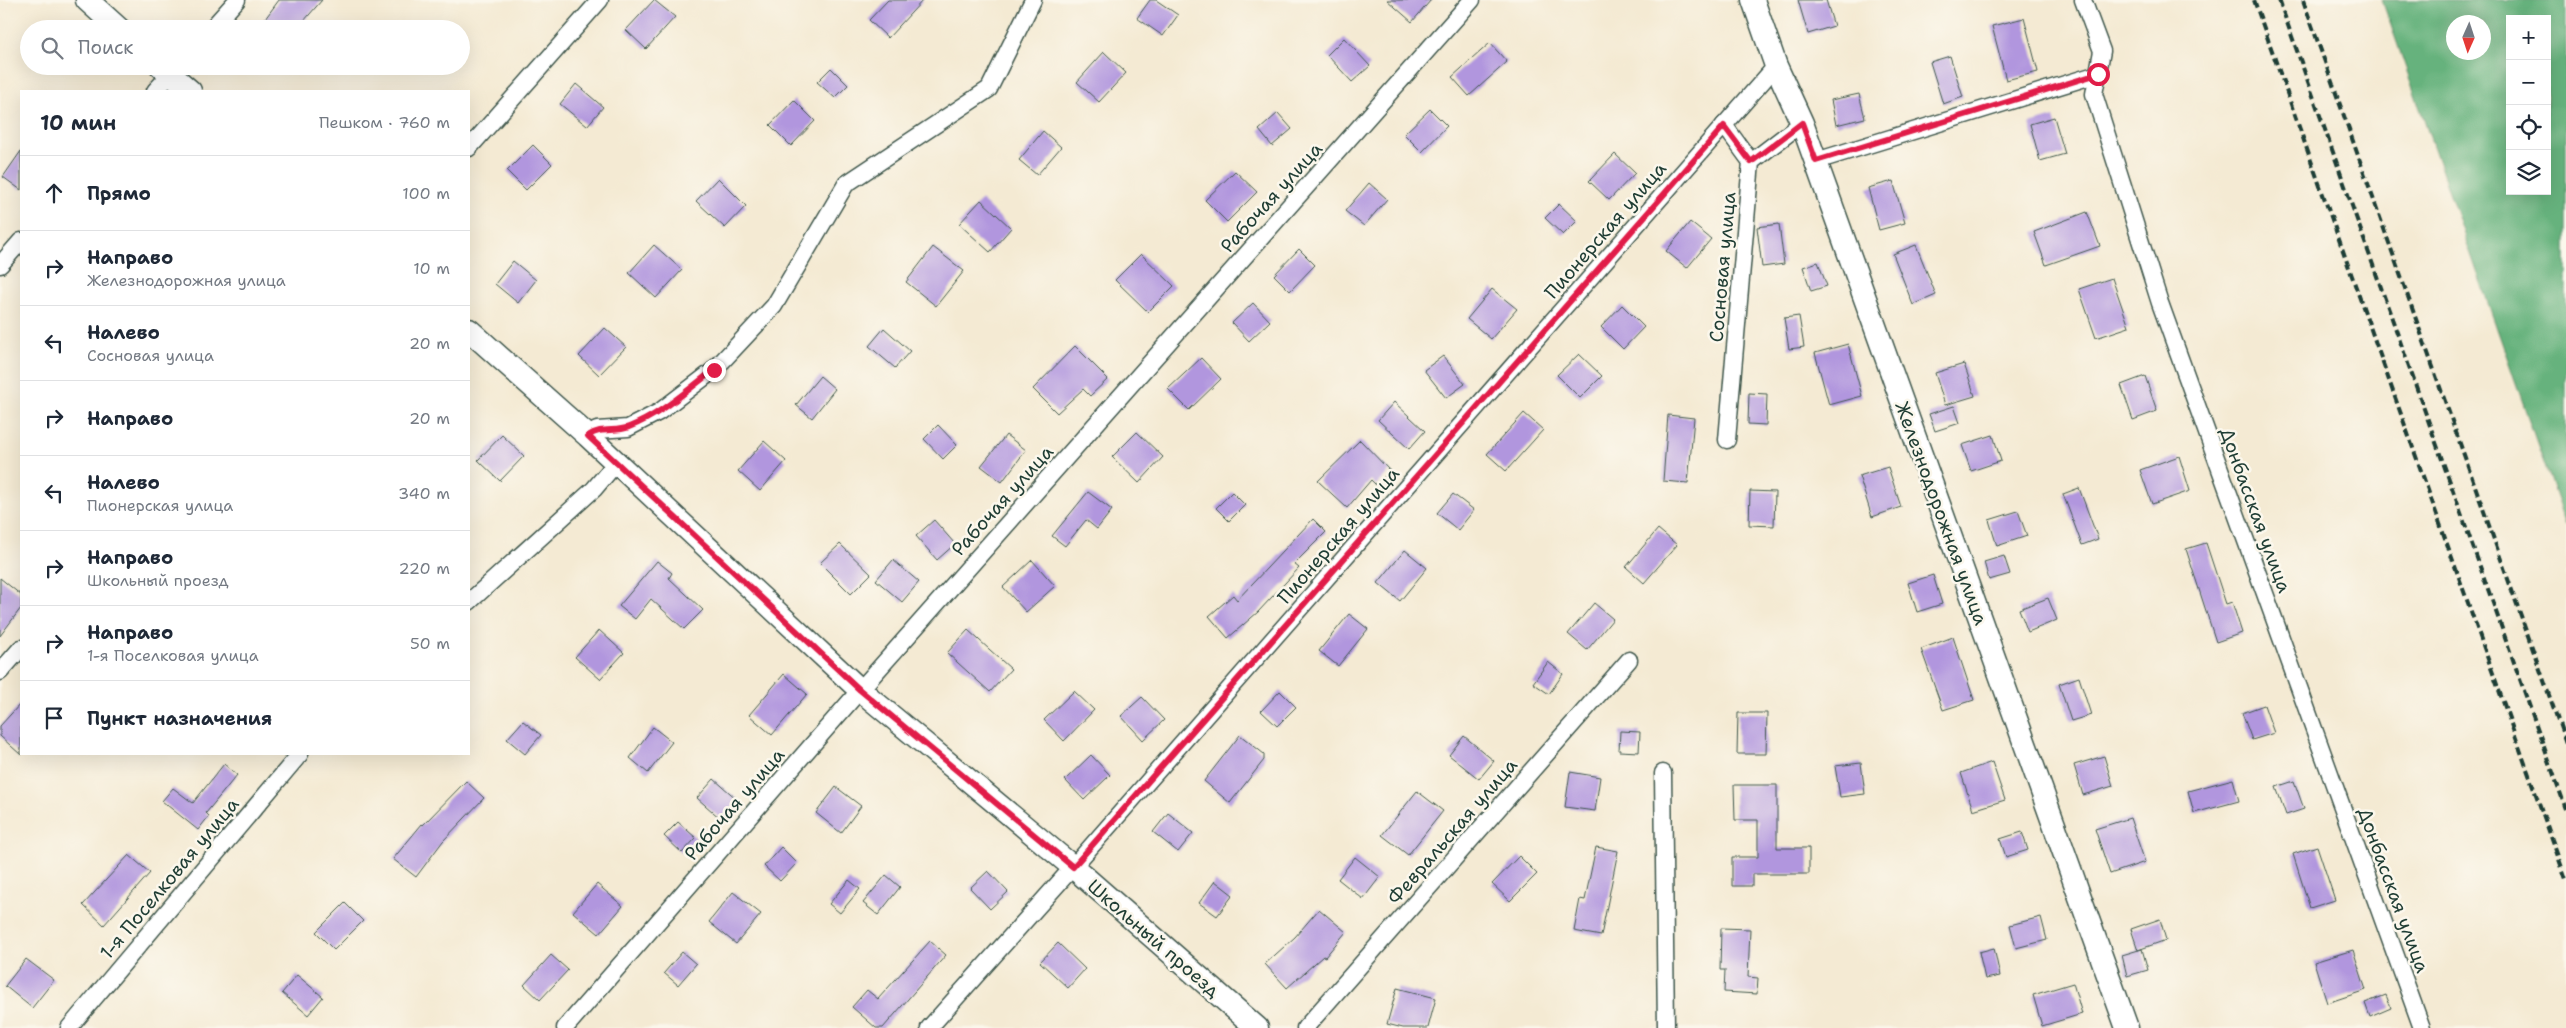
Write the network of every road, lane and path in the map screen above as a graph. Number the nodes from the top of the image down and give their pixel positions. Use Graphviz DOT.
graph roads {
  1 [pos="87,0"];
  2 [pos="237,0"];
  3 [pos="600,0"];
  4 [pos="1033,0"];
  5 [pos="1472,0"];
  6 [pos="1753,0"];
  7 [pos="2084,0"];
  8 [pos="110,20"];
  9 [pos="219,20"];
  10 [pos="1776,66"];
  11 [pos="2098,74"];
  12 [pos="166,75"];
  13 [pos="175,75"];
  14 [pos="156,90"];
  15 [pos="189,90"];
  16 [pos="1802,123"];
  17 [pos="1724,126"];
  18 [pos="470,147"];
  19 [pos="1816,161"];
  20 [pos="1751,162"];
  21 [pos="20,242"];
  22 [pos="0,265"];
  23 [pos="470,331"];
  24 [pos="588,436"];
  25 [pos="1727,440"];
  26 [pos="616,463"];
  27 [pos="470,601"];
  28 [pos="20,649"];
  29 [pos="1629,660"];
  30 [pos="0,672"];
  31 [pos="860,690"];
  32 [pos="299,755"];
  33 [pos="1663,773"];
  34 [pos="1073,867"];
  35 [pos="69,1028"];
  36 [pos="565,1028"];
  37 [pos="929,1028"];
  38 [pos="1257,1028"];
  39 [pos="1305,1028"];
  40 [pos="1666,1028"];
  41 [pos="2127,1028"];
  42 [pos="2422,1028"];
  1 -- 8 [label="street"];
  2 -- 9 [label="street"];
  3 -- 18 [label="street"];
  4 -- 24 [label="street"];
  5 -- 31 [label="street, Рабочая улица"];
  6 -- 10 [label="street, Железнодорожная улица"];
  7 -- 11 [label="street, Донбасская улица"];
  10 -- 16 [label="street, Железнодорожная улица"];
  10 -- 17 [label="street, Пионерская улица"];
  11 -- 19 [label="street"];
  11 -- 42 [label="street, Донбасская улица"];
  12 -- 14 [label="street"];
  13 -- 15 [label="street"];
  16 -- 19 [label="street, Железнодорожная улица"];
  16 -- 20 [label="street"];
  17 -- 20 [label="street"];
  17 -- 34 [label="street, Пионерская улица"];
  19 -- 41 [label="street, Железнодорожная улица"];
  20 -- 25 [label="street, Сосновая улица"];
  21 -- 22 [label="street"];
  23 -- 24 [label="street, Школьный проезд"];
  24 -- 26 [label="street, Школьный проезд"];
  26 -- 27 [label="street"];
  26 -- 31 [label="street, Школьный проезд"];
  28 -- 30 [label="street"];
  29 -- 39 [label="street, Февральская улица"];
  31 -- 34 [label="street, Школьный проезд"];
  31 -- 36 [label="street, Рабочая улица"];
  32 -- 35 [label="street, 1-я Поселковая улица"];
  33 -- 40 [label="street"];
  34 -- 37 [label="street, Пионерская улица"];
  34 -- 38 [label="street, Школьный проезд"];
}
